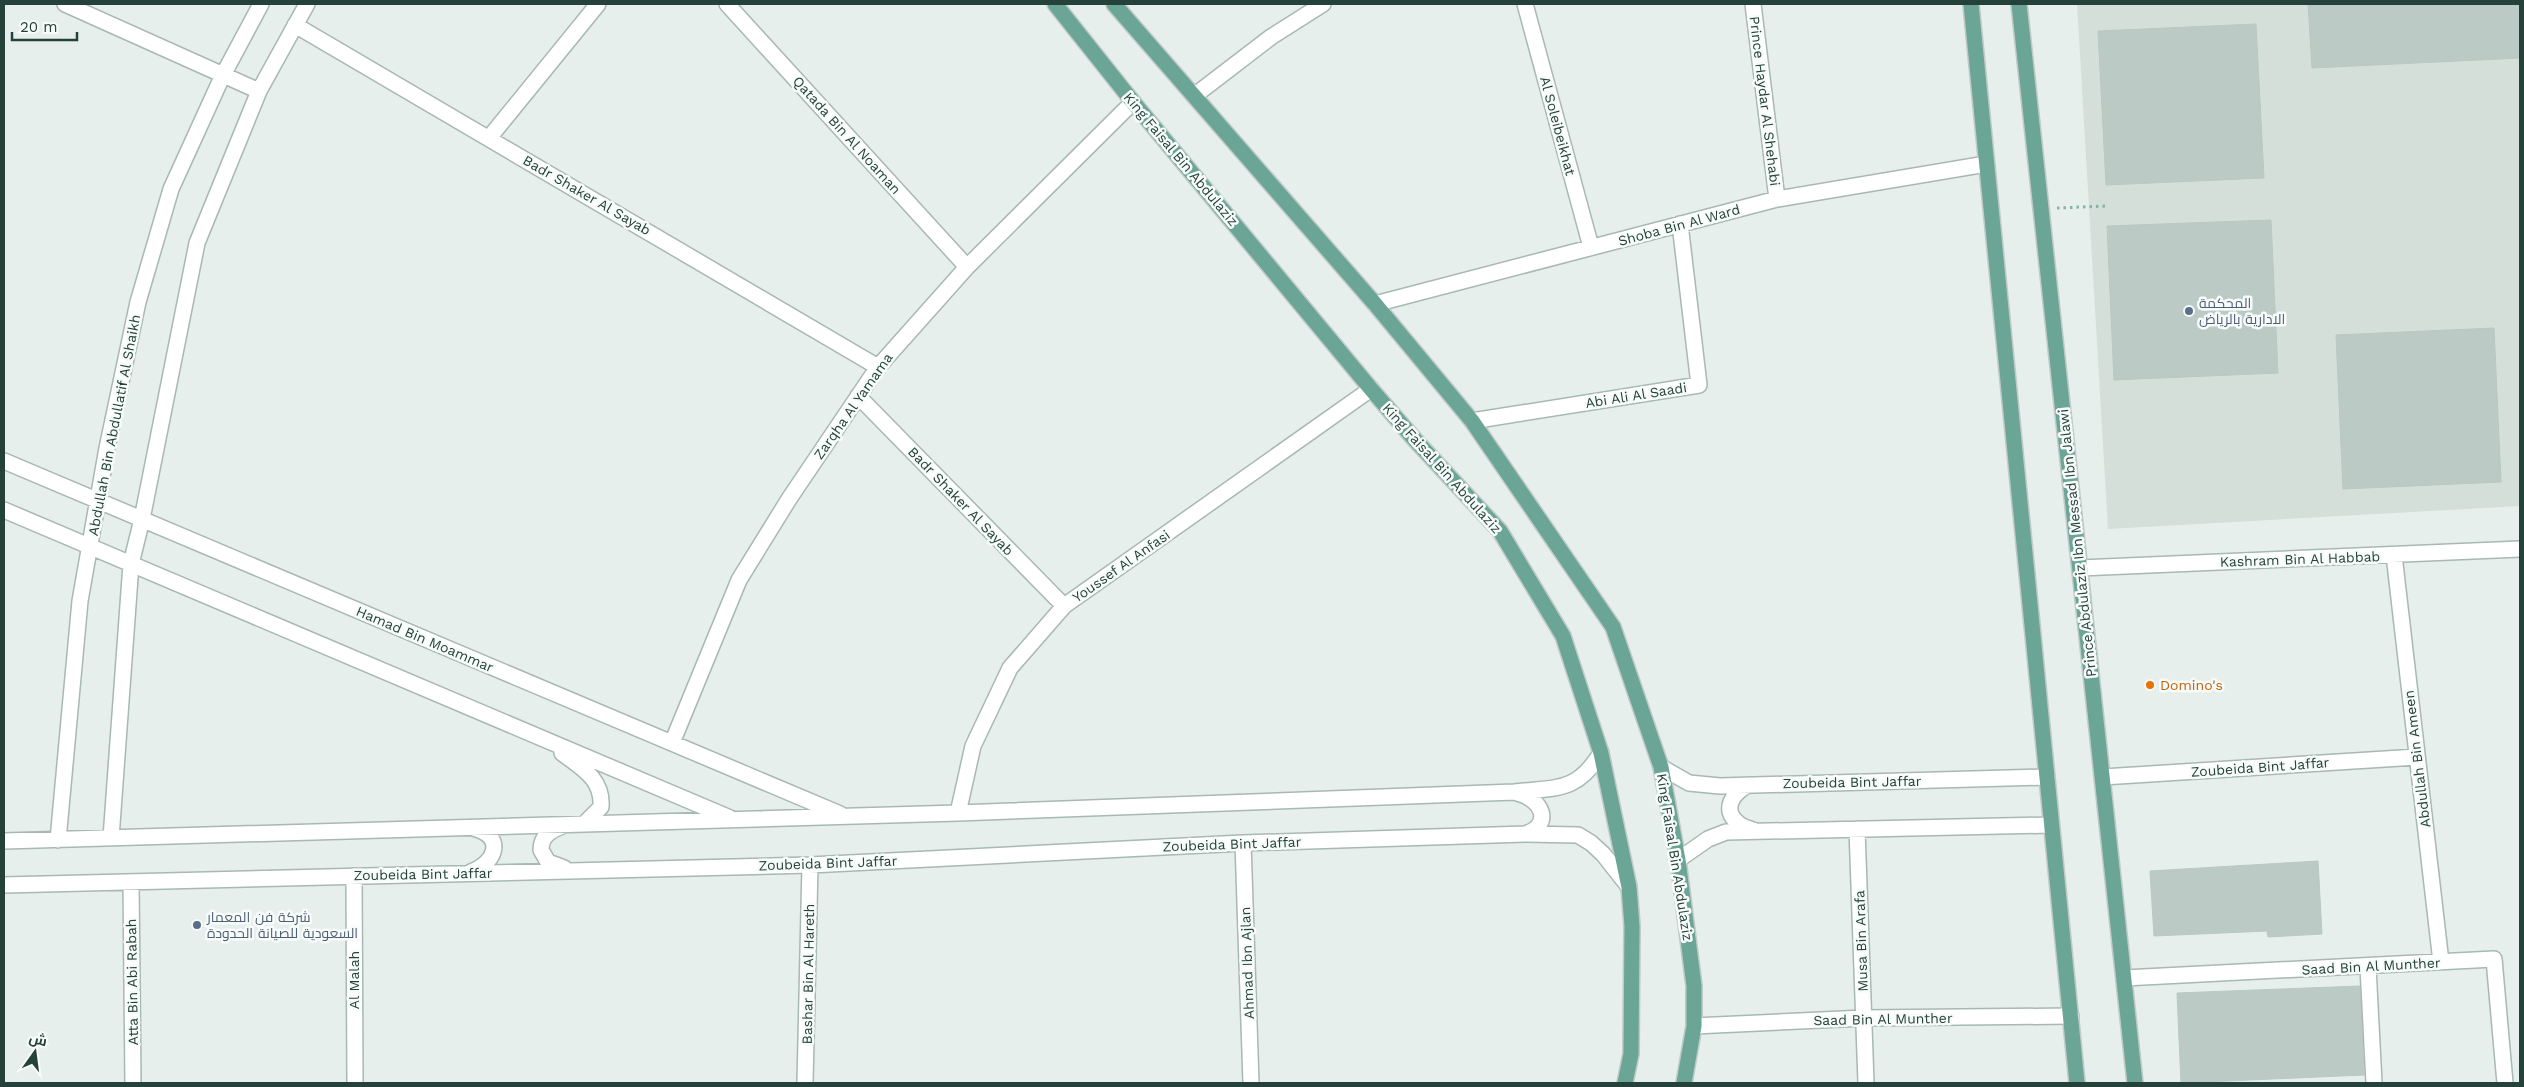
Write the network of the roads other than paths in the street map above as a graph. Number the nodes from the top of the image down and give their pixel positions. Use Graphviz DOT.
graph roads {
  1 [pos="65,4"];
  2 [pos="261,4"];
  3 [pos="307,4"];
  4 [pos="598,4"];
  5 [pos="727,4"];
  6 [pos="1055,4"];
  7 [pos="1114,4"];
  8 [pos="1323,4"];
  9 [pos="1525,4"];
  10 [pos="1753,4"];
  11 [pos="1971,4"];
  12 [pos="2019,4"];
  13 [pos="296,25"];
  14 [pos="222,76"];
  15 [pos="259,91"];
  16 [pos="1194,96"];
  17 [pos="1133,102"];
  18 [pos="489,138"];
  19 [pos="1986,164"];
  20 [pos="1777,199"];
  21 [pos="1680,224"];
  22 [pos="1592,247"];
  23 [pos="967,267"];
  24 [pos="1375,304"];
  25 [pos="878,367"];
  26 [pos="1372,389"];
  27 [pos="858,396"];
  28 [pos="1472,421"];
  29 [pos="4,461"];
  30 [pos="99,501"];
  31 [pos="4,510"];
  32 [pos="142,519"];
  33 [pos="91,548"];
  34 [pos="2520,549"];
  35 [pos="2394,556"];
  36 [pos="131,564"];
  37 [pos="2080,568"];
  38 [pos="1064,606"];
  39 [pos="543,739"];
  40 [pos="672,743"];
  41 [pos="1602,753"];
  42 [pos="2417,757"];
  43 [pos="1661,767"];
  44 [pos="2047,777"];
  45 [pos="2102,777"];
  46 [pos="1750,785"];
  47 [pos="1514,792"];
  48 [pos="958,813"];
  49 [pos="846,816"];
  50 [pos="735,820"];
  51 [pos="568,824"];
  52 [pos="584,824"];
  53 [pos="2051,825"];
  54 [pos="462,828"];
  55 [pos="1857,829"];
  56 [pos="1754,831"];
  57 [pos="1525,834"];
  58 [pos="111,838"];
  59 [pos="58,840"];
  60 [pos="4,841"];
  61 [pos="1243,843"];
  62 [pos="1678,860"];
  63 [pos="810,865"];
  64 [pos="577,870"];
  65 [pos="467,873"];
  66 [pos="354,876"];
  67 [pos="131,882"];
  68 [pos="4,885"];
  69 [pos="1629,886"];
  70 [pos="2441,962"];
  71 [pos="2368,967"];
  72 [pos="2124,978"];
  73 [pos="2071,1016"];
  74 [pos="1864,1018"];
  75 [pos="1694,1026"];
  76 [pos="133,1083"];
  77 [pos="355,1083"];
  78 [pos="805,1083"];
  79 [pos="1251,1083"];
  80 [pos="1625,1083"];
  81 [pos="1684,1083"];
  82 [pos="1866,1083"];
  83 [pos="2077,1083"];
  84 [pos="2135,1083"];
  85 [pos="2374,1083"];
  86 [pos="2505,1083"];
  1 -- 14 [label="street"];
  2 -- 14 [label="street, Abdullah Bin Abdullatif Al Shaikh"];
  3 -- 13 [label="street"];
  4 -- 18 [label="street"];
  5 -- 23 [label="street, Qatada Bin Al Noaman"];
  6 -- 17 [label="main road, King Faisal Bin Abdulaziz"];
  7 -- 16 [label="main road, King Faisal Bin Abdulaziz"];
  8 -- 16 [label="street"];
  9 -- 22 [label="street, Al Soleibeikhat"];
  10 -- 20 [label="street, Prince Haydar Al Shehabi"];
  11 -- 19 [label="main road"];
  12 -- 37 [label="main road, Prince Abdulaziz Ibn Messad Ibn Jalawi"];
  13 -- 15 [label="street"];
  13 -- 18 [label="street, Badr Shaker Al Sayab"];
  14 -- 15 [label="street"];
  14 -- 30 [label="street, Abdullah Bin Abdullatif Al Shaikh"];
  15 -- 32 [label="street"];
  16 -- 24 [label="main road, King Faisal Bin Abdulaziz"];
  17 -- 23 [label="street, Zarqha Al Yamama"];
  17 -- 26 [label="main road, King Faisal Bin Abdulaziz"];
  18 -- 25 [label="street, Badr Shaker Al Sayab"];
  19 -- 20 [label="street, Shoba Bin Al Ward"];
  19 -- 44 [label="main road"];
  20 -- 21 [label="street, Shoba Bin Al Ward"];
  21 -- 22 [label="street, Shoba Bin Al Ward"];
  21 -- 28 [label="street, Abi Ali Al Saadi"];
  22 -- 24 [label="street, Shoba Bin Al Ward"];
  23 -- 25 [label="street, Zarqha Al Yamama"];
  24 -- 28 [label="main road, King Faisal Bin Abdulaziz"];
  25 -- 27 [label="street, Zarqha Al Yamama"];
  26 -- 38 [label="street, Youssef Al Anfasi"];
  26 -- 41 [label="main road, King Faisal Bin Abdulaziz"];
  27 -- 38 [label="street, Badr Shaker Al Sayab"];
  27 -- 40 [label="street, Zarqha Al Yamama"];
  28 -- 43 [label="main road, King Faisal Bin Abdulaziz"];
  29 -- 30 [label="street, Hamad Bin Moammar"];
  30 -- 32 [label="street, Hamad Bin Moammar"];
  30 -- 33 [label="street, Abdullah Bin Abdullatif Al Shaikh"];
  31 -- 33 [label="street"];
  32 -- 36 [label="street"];
  32 -- 40 [label="street, Hamad Bin Moammar"];
  33 -- 36 [label="street"];
  33 -- 59 [label="street, Abdullah Bin Abdullatif Al Shaikh"];
  34 -- 35 [label="street, Kashram Bin Al Habbab"];
  35 -- 37 [label="street, Kashram Bin Al Habbab"];
  35 -- 42 [label="street, Abdullah Bin Ameen"];
  36 -- 39 [label="street"];
  36 -- 58 [label="street"];
  37 -- 45 [label="main road, Prince Abdulaziz Ibn Messad Ibn Jalawi"];
  38 -- 48 [label="street, Youssef Al Anfasi"];
  39 -- 50 [label="street"];
  39 -- 52 [label="street"];
  40 -- 49 [label="street, Hamad Bin Moammar"];
  41 -- 47 [label="street"];
  41 -- 69 [label="main road, King Faisal Bin Abdulaziz"];
  42 -- 45 [label="street, Zoubeida Bint Jaffar"];
  42 -- 70 [label="street, Abdullah Bin Ameen"];
  43 -- 46 [label="street, Zoubeida Bint Jaffar"];
  43 -- 62 [label="main road, King Faisal Bin Abdulaziz"];
  44 -- 46 [label="street, Zoubeida Bint Jaffar"];
  44 -- 53 [label="main road"];
  45 -- 72 [label="main road, Prince Abdulaziz Ibn Messad Ibn Jalawi"];
  46 -- 56 [label="street"];
  47 -- 48 [label="street"];
  47 -- 57 [label="street"];
  48 -- 49 [label="street"];
  49 -- 50 [label="street"];
  50 -- 52 [label="street"];
  51 -- 52 [label="street"];
  51 -- 54 [label="street"];
  51 -- 64 [label="street"];
  53 -- 55 [label="street"];
  53 -- 73 [label="main road"];
  54 -- 58 [label="street"];
  54 -- 65 [label="street"];
  55 -- 56 [label="street"];
  55 -- 74 [label="street, Musa Bin Arafa"];
  56 -- 62 [label="street"];
  57 -- 61 [label="street, Zoubeida Bint Jaffar"];
  57 -- 69 [label="street, Zoubeida Bint Jaffar"];
  58 -- 59 [label="street"];
  59 -- 60 [label="street"];
  61 -- 63 [label="street, Zoubeida Bint Jaffar"];
  61 -- 79 [label="street, Ahmad Ibn Ajlan"];
  62 -- 75 [label="main road, King Faisal Bin Abdulaziz"];
  63 -- 64 [label="street, Zoubeida Bint Jaffar"];
  63 -- 78 [label="street, Bashar Bin Al Hareth"];
  64 -- 65 [label="street, Zoubeida Bint Jaffar"];
  65 -- 66 [label="street, Zoubeida Bint Jaffar"];
  66 -- 67 [label="street, Zoubeida Bint Jaffar"];
  66 -- 77 [label="street, Al Malah"];
  67 -- 68 [label="street, Zoubeida Bint Jaffar"];
  67 -- 76 [label="street, Atta Bin Abi Rabah"];
  69 -- 80 [label="main road, King Faisal Bin Abdulaziz"];
  70 -- 71 [label="street, Saad Bin Al Munther"];
  70 -- 86 [label="street, Saad Bin Al Munther"];
  71 -- 72 [label="street, Saad Bin Al Munther"];
  71 -- 85 [label="street"];
  72 -- 84 [label="main road, Prince Abdulaziz Ibn Messad Ibn Jalawi"];
  73 -- 74 [label="street, Saad Bin Al Munther"];
  73 -- 83 [label="main road"];
  74 -- 75 [label="street, Saad Bin Al Munther"];
  74 -- 82 [label="street, Musa Bin Arafa"];
  75 -- 81 [label="main road, King Faisal Bin Abdulaziz"];
}
